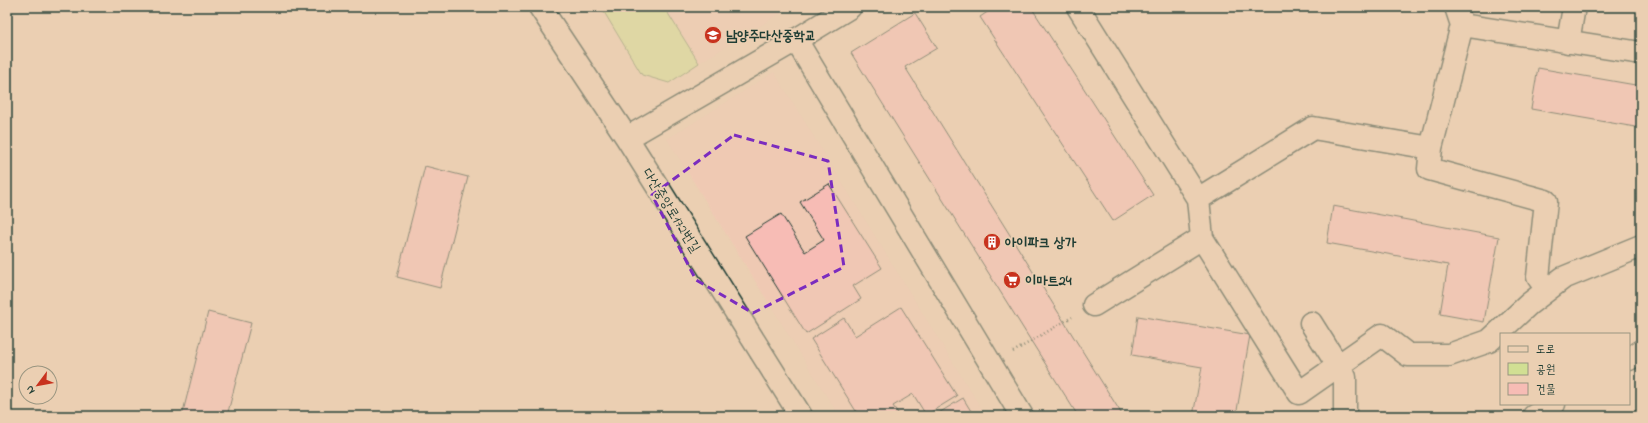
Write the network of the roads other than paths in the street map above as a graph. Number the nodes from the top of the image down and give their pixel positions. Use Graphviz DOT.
graph roads {
  1 [pos="540,7"];
  2 [pos="850,7"];
  3 [pos="1574,7"];
  4 [pos="1080,8"];
  5 [pos="1459,16"];
  6 [pos="796,40"];
  7 [pos="1568,42"];
  8 [pos="1641,53"];
  9 [pos="627,138"];
  10 [pos="1431,148"];
  11 [pos="1198,199"];
  12 [pos="1202,238"];
  13 [pos="1641,246"];
  14 [pos="1547,290"];
  15 [pos="1094,305"];
  16 [pos="1311,322"];
  17 [pos="1641,351"];
  18 [pos="1630,358"];
  19 [pos="1338,366"];
  20 [pos="1552,405"];
  21 [pos="800,416"];
  22 [pos="1022,416"];
  23 [pos="1345,416"];
  24 [pos="1534,416"];
  1 -- 9 [label="street, 다산중앙로172번길"];
  2 -- 6 [label="street"];
  3 -- 7 [label="street"];
  4 -- 11 [label="street"];
  5 -- 7 [label="street"];
  5 -- 10 [label="street"];
  6 -- 9 [label="street"];
  6 -- 22 [label="street"];
  7 -- 8 [label="street"];
  9 -- 21 [label="street, 다산중앙로172번길"];
  10 -- 11 [label="street"];
  10 -- 14 [label="street"];
  11 -- 12 [label="street"];
  12 -- 15 [label="street"];
  12 -- 19 [label="street"];
  13 -- 14 [label="street"];
  14 -- 19 [label="street"];
  16 -- 19 [label="street"];
  17 -- 18 [label="street"];
  19 -- 23 [label="street"];
  20 -- 24 [label="street"];
}
